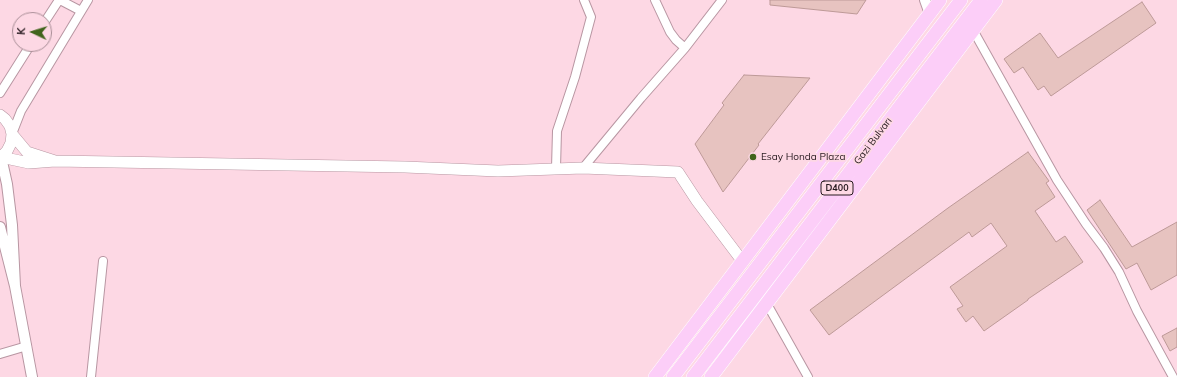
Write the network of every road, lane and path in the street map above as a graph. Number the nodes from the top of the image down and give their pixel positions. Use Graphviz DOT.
graph roads {
  1 [pos="59,0"];
  2 [pos="88,0"];
  3 [pos="584,0"];
  4 [pos="655,0"];
  5 [pos="722,0"];
  6 [pos="925,0"];
  7 [pos="940,0"];
  8 [pos="961,0"];
  9 [pos="981,0"];
  10 [pos="996,0"];
  11 [pos="81,11"];
  12 [pos="51,12"];
  13 [pos="930,14"];
  14 [pos="973,30"];
  15 [pos="685,48"];
  16 [pos="26,52"];
  17 [pos="0,93"];
  18 [pos="0,115"];
  19 [pos="12,134"];
  20 [pos="1,157"];
  21 [pos="55,161"];
  22 [pos="556,168"];
  23 [pos="583,168"];
  24 [pos="0,227"];
  25 [pos="103,261"];
  26 [pos="743,262"];
  27 [pos="15,286"];
  28 [pos="756,294"];
  29 [pos="767,304"];
  30 [pos="27,346"];
  31 [pos="0,354"];
  32 [pos="32,377"];
  33 [pos="91,377"];
  34 [pos="655,377"];
  35 [pos="673,377"];
  36 [pos="693,377"];
  37 [pos="711,377"];
  38 [pos="808,377"];
  39 [pos="1173,377"];
  1 -- 11 [label="street"];
  1 -- 12 [label="street"];
  2 -- 11 [label="street"];
  3 -- 22 [label="street"];
  4 -- 15 [label="street"];
  5 -- 15 [label="street"];
  6 -- 13 [label="street"];
  7 -- 13 [label="highway"];
  8 -- 35 [label="highway, Gazi Bulvarı / D400"];
  9 -- 28 [label="highway, Gazi Bulvarı / D400"];
  10 -- 14 [label="highway"];
  11 -- 19 [label="street"];
  13 -- 26 [label="highway"];
  14 -- 29 [label="highway"];
  14 -- 39 [label="street"];
  15 -- 23 [label="street"];
  16 -- 17 [label="street"];
  18 -- 19 [label="main road"];
  19 -- 20 [label="main road"];
  19 -- 21 [label="main road"];
  20 -- 21 [label="main road"];
  20 -- 27 [label="street"];
  21 -- 22 [label="main road"];
  22 -- 23 [label="main road"];
  23 -- 26 [label="main road"];
  24 -- 27 [label="street"];
  25 -- 33 [label="street"];
  26 -- 34 [label="highway"];
  27 -- 30 [label="street"];
  28 -- 29 [label="street"];
  28 -- 36 [label="highway, Gazi Bulvarı / D400"];
  29 -- 37 [label="highway"];
  29 -- 38 [label="street"];
  30 -- 31 [label="street"];
  30 -- 32 [label="street"];
}
